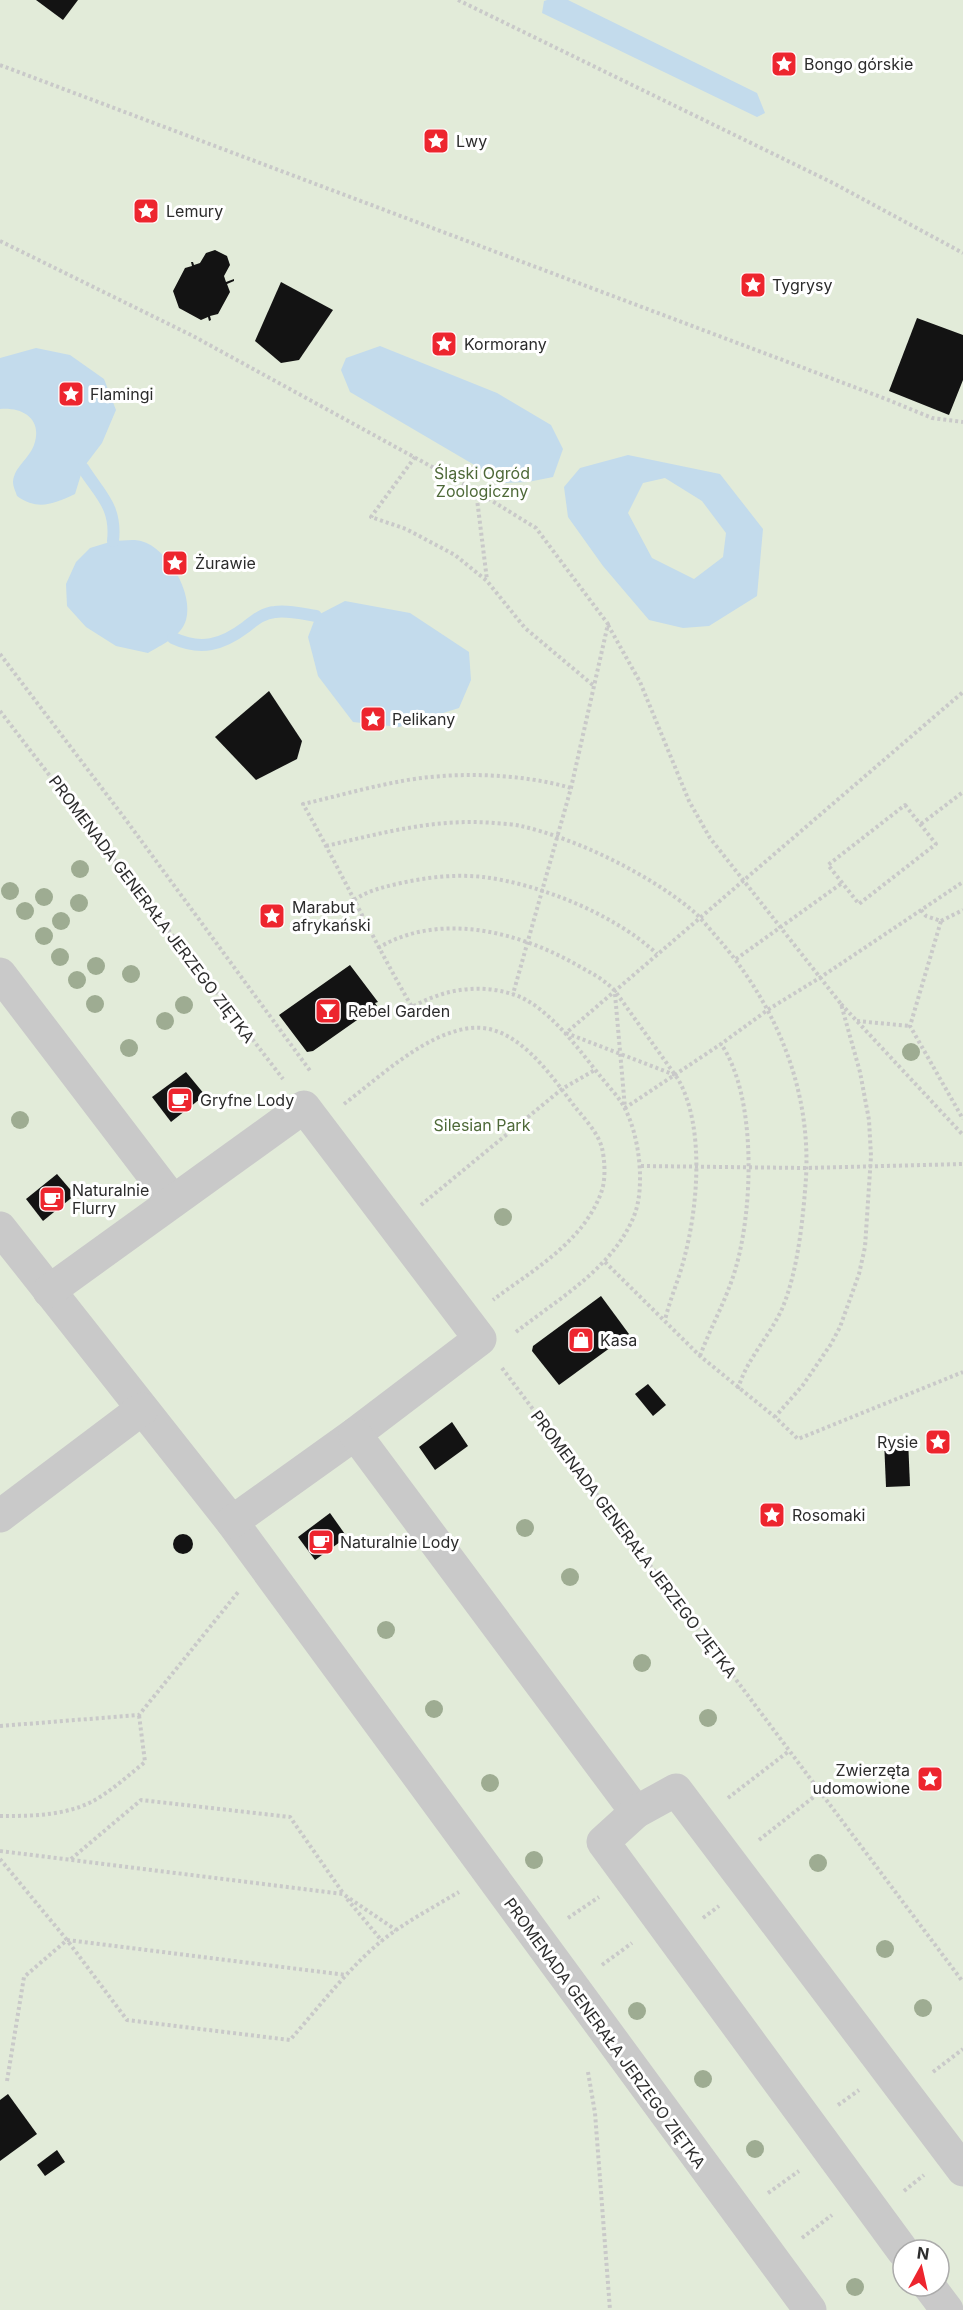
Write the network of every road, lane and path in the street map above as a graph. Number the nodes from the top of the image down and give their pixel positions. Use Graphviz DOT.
graph roads {
  1 [pos="458,0"];
  2 [pos="0,65"];
  3 [pos="0,241"];
  4 [pos="963,253"];
  5 [pos="963,422"];
  6 [pos="415,457"];
  7 [pos="476,491"];
  8 [pos="487,581"];
  9 [pos="608,624"];
  10 [pos="0,654"];
  11 [pos="594,686"];
  12 [pos="963,692"];
  13 [pos="0,711"];
  14 [pos="571,789"];
  15 [pos="963,792"];
  16 [pos="921,824"];
  17 [pos="556,837"];
  18 [pos="326,846"];
  19 [pos="744,880"];
  20 [pos="963,882"];
  21 [pos="842,883"];
  22 [pos="543,892"];
  23 [pos="354,900"];
  24 [pos="921,910"];
  25 [pos="963,910"];
  26 [pos="700,918"];
  27 [pos="941,921"];
  28 [pos="782,927"];
  29 [pos="530,942"];
  30 [pos="378,948"];
  31 [pos="657,954"];
  32 [pos="736,960"];
  33 [pos="0,974"];
  34 [pos="821,977"];
  35 [pos="615,991"];
  36 [pos="513,994"];
  37 [pos="841,1004"];
  38 [pos="769,1009"];
  39 [pos="857,1021"];
  40 [pos="910,1026"];
  41 [pos="566,1033"];
  42 [pos="721,1044"];
  43 [pos="620,1054"];
  44 [pos="595,1070"];
  45 [pos="675,1075"];
  46 [pos="561,1089"];
  47 [pos="313,1104"];
  48 [pos="625,1108"];
  49 [pos="963,1119"];
  50 [pos="963,1135"];
  51 [pos="963,1164"];
  52 [pos="641,1166"];
  53 [pos="696,1167"];
  54 [pos="749,1168"];
  55 [pos="806,1168"];
  56 [pos="871,1168"];
  57 [pos="173,1201"];
  58 [pos="395,1227"];
  59 [pos="0,1228"];
  60 [pos="605,1262"];
  61 [pos="50,1291"];
  62 [pos="665,1320"];
  63 [pos="479,1337"];
  64 [pos="700,1356"];
  65 [pos="963,1372"];
  66 [pos="738,1389"];
  67 [pos="142,1409"];
  68 [pos="775,1417"];
  69 [pos="355,1434"];
  70 [pos="0,1516"];
  71 [pos="232,1522"];
  72 [pos="262,1563"];
  73 [pos="139,1715"];
  74 [pos="0,1726"];
  75 [pos="789,1751"];
  76 [pos="820,1792"];
  77 [pos="636,1812"];
  78 [pos="0,1816"];
  79 [pos="698,1820"];
  80 [pos="0,1851"];
  81 [pos="0,1859"];
  82 [pos="70,1859"];
  83 [pos="489,1874"];
  84 [pos="738,1874"];
  85 [pos="628,1877"];
  86 [pos="343,1894"];
  87 [pos="396,1930"];
  88 [pos="667,1931"];
  89 [pos="538,1939"];
  90 [pos="66,1940"];
  91 [pos="382,1941"];
  92 [pos="347,1976"];
  93 [pos="963,1982"];
  94 [pos="573,1987"];
  95 [pos="598,2021"];
  96 [pos="886,2069"];
  97 [pos="7,2081"];
  98 [pos="820,2138"];
  99 [pos="957,2162"];
  100 [pos="868,2203"];
  101 [pos="738,2214"];
  102 [pos="894,2238"];
  103 [pos="773,2260"];
  104 [pos="610,2310"];
  105 [pos="810,2310"];
  1 -- 4 [label="path"];
  2 -- 5 [label="path"];
  3 -- 6 [label="path"];
  6 -- 7 [label="path"];
  6 -- 8 [label="path"];
  7 -- 8 [label="path"];
  7 -- 9 [label="path"];
  8 -- 11 [label="path"];
  9 -- 11 [label="path"];
  9 -- 19 [label="path"];
  10 -- 47 [label="path"];
  11 -- 14 [label="path"];
  12 -- 19 [label="path"];
  13 -- 47 [label="path, PROMENADA GENERAŁA JERZEGO ZIĘTKA"];
  14 -- 17 [label="path"];
  14 -- 18 [label="path"];
  15 -- 16 [label="path"];
  16 -- 21 [label="path"];
  16 -- 21 [label="path"];
  17 -- 18 [label="path"];
  17 -- 22 [label="path"];
  17 -- 26 [label="path"];
  18 -- 23 [label="path"];
  19 -- 26 [label="path"];
  19 -- 28 [label="path"];
  20 -- 24 [label="path"];
  21 -- 28 [label="path"];
  22 -- 23 [label="path"];
  22 -- 29 [label="path"];
  22 -- 31 [label="path"];
  23 -- 30 [label="path"];
  24 -- 27 [label="path"];
  24 -- 34 [label="path"];
  25 -- 27 [label="path"];
  26 -- 31 [label="path"];
  26 -- 32 [label="path"];
  27 -- 40 [label="path"];
  28 -- 32 [label="path"];
  28 -- 34 [label="path"];
  29 -- 30 [label="path"];
  29 -- 35 [label="path"];
  29 -- 36 [label="path"];
  30 -- 36 [label="path"];
  31 -- 35 [label="path"];
  32 -- 38 [label="path"];
  33 -- 57 [label="street"];
  34 -- 37 [label="path"];
  34 -- 38 [label="path"];
  35 -- 41 [label="path"];
  35 -- 43 [label="path"];
  35 -- 45 [label="path"];
  36 -- 41 [label="path"];
  37 -- 39 [label="path"];
  37 -- 56 [label="path"];
  38 -- 42 [label="path"];
  38 -- 55 [label="path"];
  39 -- 40 [label="path"];
  39 -- 50 [label="path"];
  40 -- 49 [label="path"];
  41 -- 43 [label="path"];
  41 -- 44 [label="path"];
  42 -- 45 [label="path"];
  42 -- 54 [label="path"];
  43 -- 45 [label="path"];
  43 -- 48 [label="path"];
  44 -- 46 [label="path"];
  44 -- 48 [label="path"];
  45 -- 48 [label="path"];
  45 -- 53 [label="path"];
  46 -- 47 [label="path"];
  46 -- 58 [label="path"];
  46 -- 63 [label="path"];
  47 -- 57 [label="street"];
  47 -- 58 [label="street"];
  48 -- 52 [label="path"];
  51 -- 56 [label="path"];
  52 -- 53 [label="path"];
  52 -- 60 [label="path"];
  53 -- 54 [label="path"];
  53 -- 62 [label="path"];
  54 -- 55 [label="path"];
  54 -- 64 [label="path"];
  55 -- 56 [label="path"];
  55 -- 66 [label="path"];
  56 -- 68 [label="path"];
  57 -- 61 [label="street"];
  58 -- 63 [label="street"];
  59 -- 61 [label="street"];
  60 -- 62 [label="path"];
  60 -- 63 [label="path"];
  61 -- 67 [label="street, PROMENADA GENERAŁA JERZEGO ZIĘTKA"];
  62 -- 64 [label="path"];
  63 -- 69 [label="street"];
  63 -- 75 [label="path, PROMENADA GENERAŁA JERZEGO ZIĘTKA"];
  64 -- 66 [label="path"];
  65 -- 68 [label="path"];
  66 -- 68 [label="path"];
  67 -- 70 [label="street"];
  67 -- 71 [label="street, PROMENADA GENERAŁA JERZEGO ZIĘTKA"];
  69 -- 71 [label="street"];
  69 -- 77 [label="street"];
  71 -- 72 [label="street, PROMENADA GENERAŁA JERZEGO ZIĘTKA"];
  72 -- 73 [label="path"];
  72 -- 83 [label="street, PROMENADA GENERAŁA JERZEGO ZIĘTKA"];
  73 -- 74 [label="path"];
  73 -- 78 [label="path"];
  75 -- 76 [label="path, PROMENADA GENERAŁA JERZEGO ZIĘTKA"];
  75 -- 79 [label="path"];
  76 -- 84 [label="path"];
  76 -- 93 [label="path, PROMENADA GENERAŁA JERZEGO ZIĘTKA"];
  77 -- 79 [label="street"];
  77 -- 85 [label="street"];
  79 -- 84 [label="street"];
  80 -- 82 [label="path"];
  81 -- 90 [label="path"];
  82 -- 86 [label="path"];
  82 -- 86 [label="path"];
  83 -- 87 [label="path"];
  83 -- 89 [label="street, PROMENADA GENERAŁA JERZEGO ZIĘTKA"];
  84 -- 88 [label="path"];
  84 -- 96 [label="street"];
  85 -- 88 [label="street"];
  85 -- 89 [label="path"];
  86 -- 87 [label="path"];
  86 -- 91 [label="path"];
  87 -- 91 [label="path"];
  88 -- 94 [label="path"];
  88 -- 98 [label="street"];
  89 -- 94 [label="street, PROMENADA GENERAŁA JERZEGO ZIĘTKA"];
  90 -- 92 [label="path"];
  90 -- 92 [label="path"];
  90 -- 97 [label="path"];
  91 -- 92 [label="path"];
  94 -- 95 [label="street, PROMENADA GENERAŁA JERZEGO ZIĘTKA"];
  95 -- 101 [label="street, PROMENADA GENERAŁA JERZEGO ZIĘTKA"];
  95 -- 104 [label="path"];
  96 -- 98 [label="path"];
  96 -- 99 [label="street"];
  98 -- 100 [label="street"];
  98 -- 101 [label="path"];
  99 -- 100 [label="path"];
  100 -- 102 [label="street"];
  100 -- 103 [label="path"];
  101 -- 103 [label="street, PROMENADA GENERAŁA JERZEGO ZIĘTKA"];
  103 -- 105 [label="street, PROMENADA GENERAŁA JERZEGO ZIĘTKA"];
}
